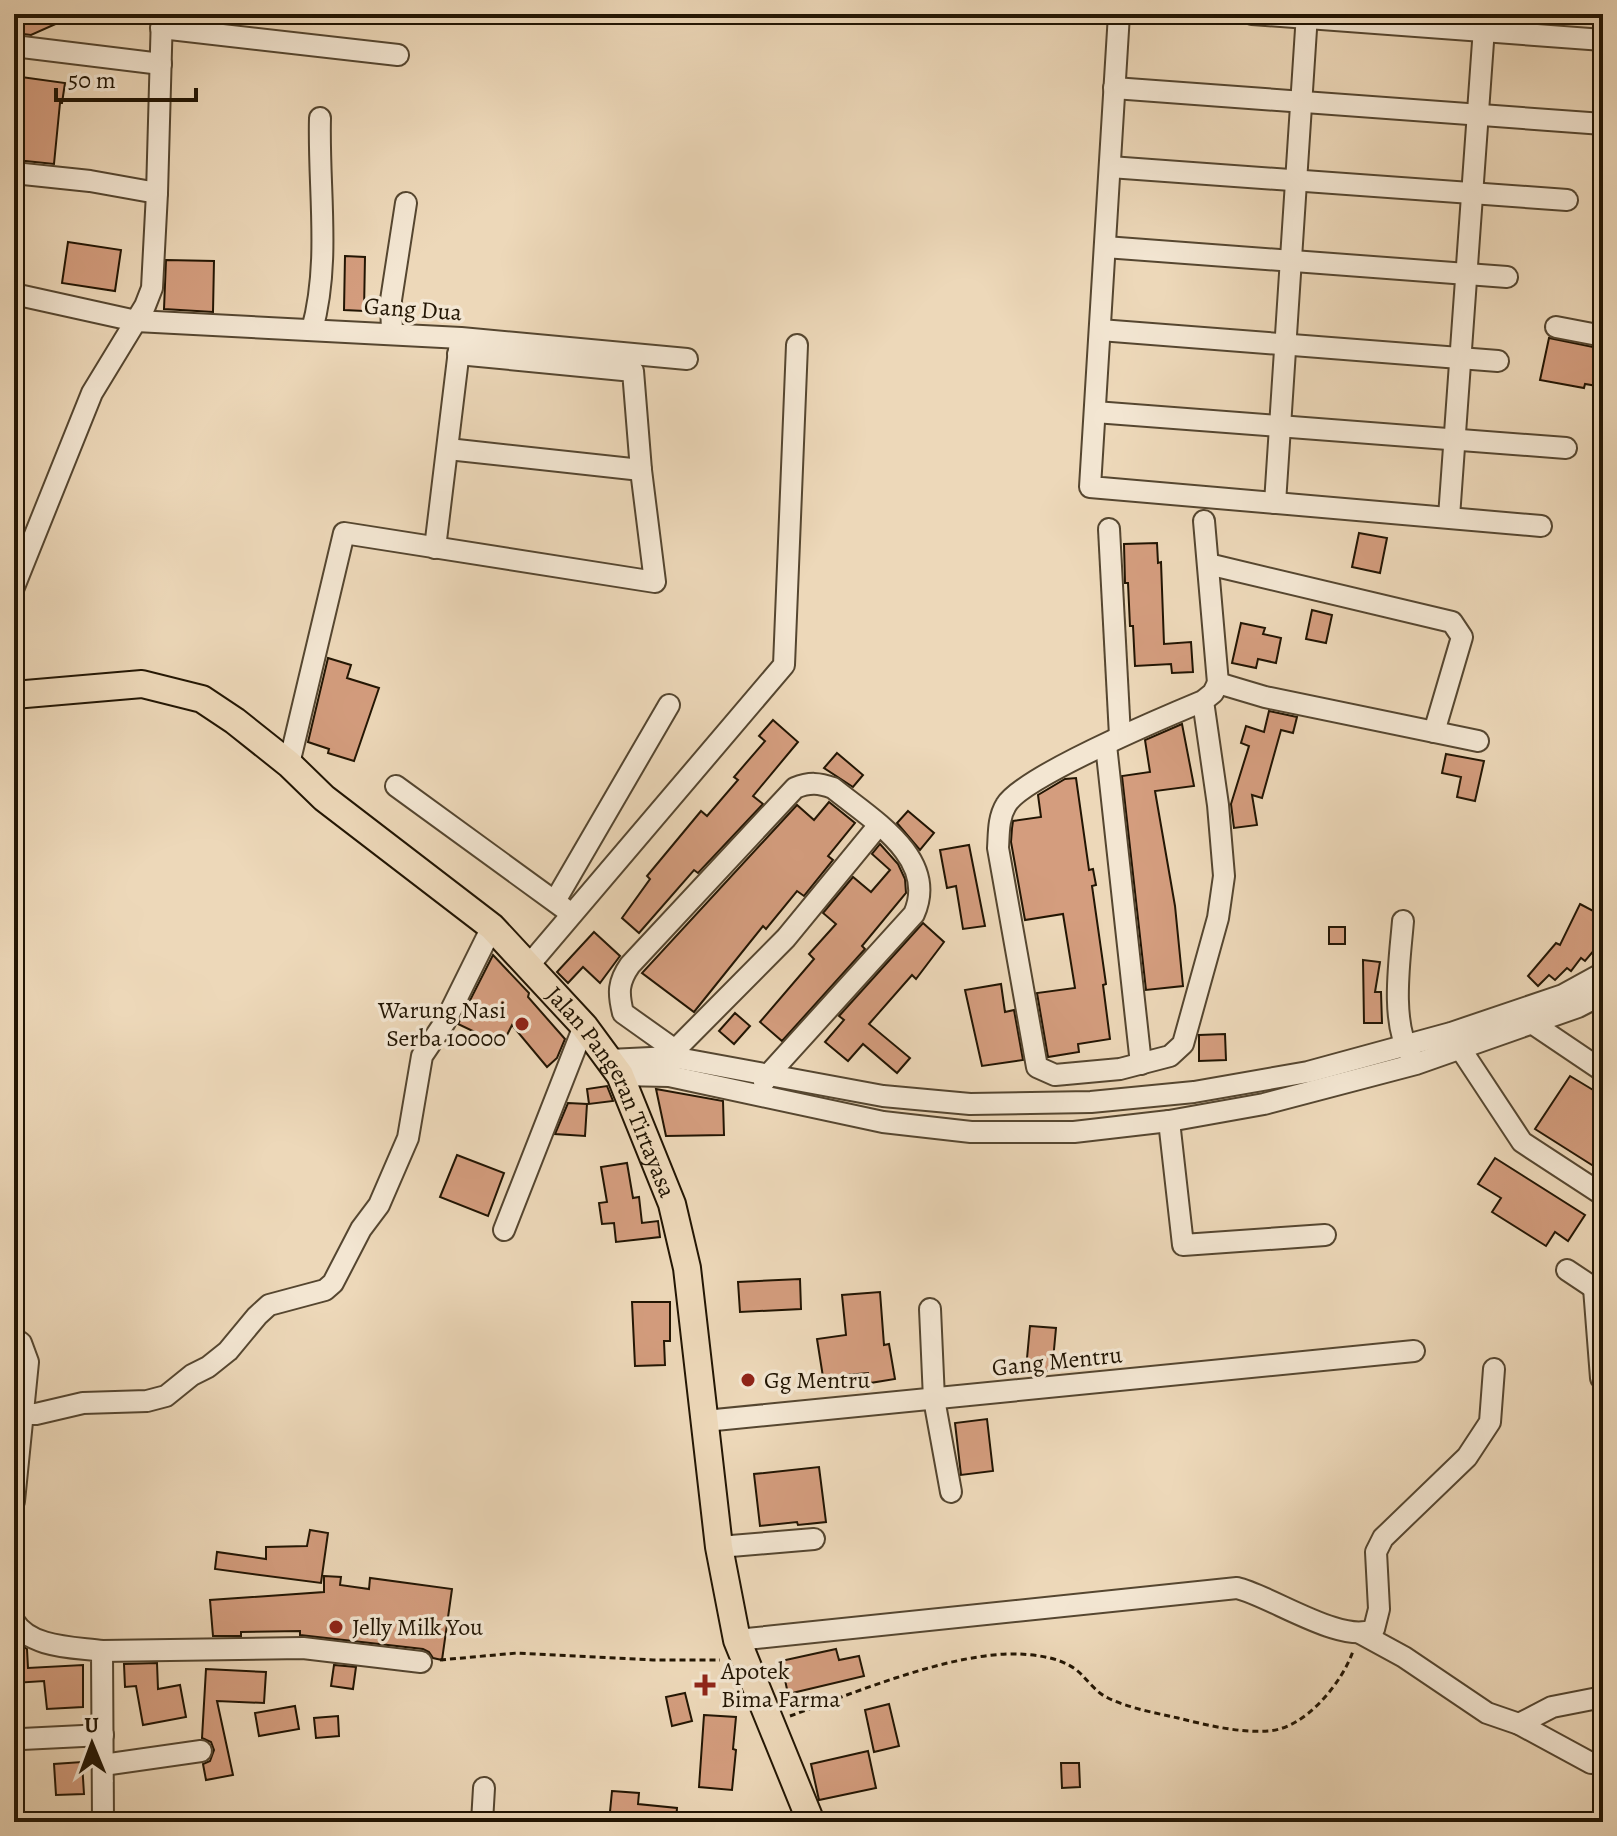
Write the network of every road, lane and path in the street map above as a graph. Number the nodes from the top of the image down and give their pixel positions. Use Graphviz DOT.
graph roads {
  1 [pos="1119,14"];
  2 [pos="1252,14"];
  3 [pos="1307,16"];
  4 [pos="162,21"];
  5 [pos="1484,22"];
  6 [pos="1603,40"];
  7 [pos="14,46"];
  8 [pos="398,55"];
  9 [pos="161,64"];
  10 [pos="1114,88"];
  11 [pos="1301,101"];
  12 [pos="1478,114"];
  13 [pos="320,118"];
  14 [pos="1603,124"];
  15 [pos="1110,167"];
  16 [pos="14,173"];
  17 [pos="1296,180"];
  18 [pos="157,193"];
  19 [pos="1472,193"];
  20 [pos="1567,200"];
  21 [pos="406,203"];
  22 [pos="1105,247"];
  23 [pos="1291,261"];
  24 [pos="1466,274"];
  25 [pos="1507,277"];
  26 [pos="14,294"];
  27 [pos="136,321"];
  28 [pos="1556,327"];
  29 [pos="312,330"];
  30 [pos="1100,330"];
  31 [pos="392,333"];
  32 [pos="1603,336"];
  33 [pos="1286,344"];
  34 [pos="797,345"];
  35 [pos="459,346"];
  36 [pos="1460,358"];
  37 [pos="687,359"];
  38 [pos="1498,361"];
  39 [pos="1095,412"];
  40 [pos="1280,426"];
  41 [pos="1455,439"];
  42 [pos="1566,448"];
  43 [pos="448,449"];
  44 [pos="641,470"];
  45 [pos="1275,503"];
  46 [pos="1449,517"];
  47 [pos="1204,521"];
  48 [pos="1541,526"];
  49 [pos="1109,529"];
  50 [pos="435,548"];
  51 [pos="1208,564"];
  52 [pos="14,587"];
  53 [pos="1218,683"];
  54 [pos="14,695"];
  55 [pos="1203,701"];
  56 [pos="669,705"];
  57 [pos="1434,732"];
  58 [pos="1113,740"];
  59 [pos="1478,741"];
  60 [pos="289,764"];
  61 [pos="396,786"];
  62 [pos="878,826"];
  63 [pos="555,901"];
  64 [pos="572,914"];
  65 [pos="1403,921"];
  66 [pos="492,927"];
  67 [pos="529,965"];
  68 [pos="1603,973"];
  69 [pos="1603,994"];
  70 [pos="1523,1017"];
  71 [pos="584,1026"];
  72 [pos="1456,1041"];
  73 [pos="1404,1045"];
  74 [pos="672,1061"];
  75 [pos="1141,1064"];
  76 [pos="1416,1064"];
  77 [pos="614,1068"];
  78 [pos="1120,1069"];
  79 [pos="1603,1071"];
  80 [pos="768,1075"];
  81 [pos="758,1094"];
  82 [pos="899,1097"];
  83 [pos="1124,1099"];
  84 [pos="1072,1103"];
  85 [pos="1169,1121"];
  86 [pos="896,1124"];
  87 [pos="1129,1126"];
  88 [pos="1074,1132"];
  89 [pos="1603,1195"];
  90 [pos="504,1230"];
  91 [pos="1325,1235"];
  92 [pos="1567,1270"];
  93 [pos="1599,1291"];
  94 [pos="930,1309"];
  95 [pos="14,1338"];
  96 [pos="1601,1340"];
  97 [pos="1414,1351"];
  98 [pos="1494,1369"];
  99 [pos="1601,1378"];
  100 [pos="934,1399"];
  101 [pos="23,1414"];
  102 [pos="705,1421"];
  103 [pos="951,1492"];
  104 [pos="14,1501"];
  105 [pos="814,1539"];
  106 [pos="719,1547"];
  107 [pos="14,1621"];
  108 [pos="1360,1633"];
  109 [pos="740,1650"];
  110 [pos="102,1651"];
  111 [pos="421,1662"];
  112 [pos="1603,1697"];
  113 [pos="784,1718"];
  114 [pos="1519,1724"];
  115 [pos="103,1735"];
  116 [pos="22,1739"];
  117 [pos="201,1751"];
  118 [pos="1591,1763"];
  119 [pos="103,1765"];
  120 [pos="484,1788"];
  121 [pos="103,1822"];
  122 [pos="482,1822"];
  123 [pos="811,1822"];
  1 -- 10 [label="street"];
  2 -- 3 [label="street"];
  3 -- 5 [label="street"];
  3 -- 11 [label="street"];
  4 -- 8 [label="street"];
  4 -- 9 [label="street"];
  5 -- 6 [label="street"];
  5 -- 12 [label="street"];
  7 -- 9 [label="street"];
  9 -- 18 [label="street"];
  10 -- 11 [label="street"];
  10 -- 15 [label="street"];
  11 -- 12 [label="street"];
  11 -- 17 [label="street"];
  12 -- 14 [label="street"];
  12 -- 19 [label="street"];
  13 -- 29 [label="street"];
  15 -- 17 [label="street"];
  15 -- 22 [label="street"];
  16 -- 18 [label="street"];
  17 -- 19 [label="street"];
  17 -- 23 [label="street"];
  18 -- 27 [label="street"];
  19 -- 20 [label="street"];
  19 -- 24 [label="street"];
  21 -- 31 [label="street"];
  22 -- 23 [label="street"];
  22 -- 30 [label="street"];
  23 -- 24 [label="street"];
  23 -- 33 [label="street"];
  24 -- 25 [label="street"];
  24 -- 36 [label="street"];
  26 -- 27 [label="street, Gang Dua"];
  27 -- 29 [label="street, Gang Dua"];
  27 -- 52 [label="street"];
  28 -- 32 [label="street"];
  29 -- 31 [label="street, Gang Dua"];
  30 -- 33 [label="street"];
  30 -- 39 [label="street"];
  31 -- 35 [label="street, Gang Dua"];
  33 -- 36 [label="street"];
  33 -- 40 [label="street"];
  34 -- 64 [label="street"];
  35 -- 37 [label="street, Gang Dua"];
  35 -- 43 [label="street"];
  35 -- 44 [label="street"];
  36 -- 38 [label="street"];
  36 -- 41 [label="street"];
  39 -- 40 [label="street"];
  39 -- 45 [label="street"];
  40 -- 41 [label="street"];
  40 -- 45 [label="street"];
  41 -- 42 [label="street"];
  41 -- 46 [label="street"];
  43 -- 44 [label="street"];
  43 -- 50 [label="street"];
  44 -- 50 [label="street"];
  45 -- 46 [label="street"];
  46 -- 48 [label="street"];
  47 -- 51 [label="street"];
  49 -- 58 [label="street"];
  50 -- 60 [label="street"];
  51 -- 53 [label="street"];
  51 -- 57 [label="street"];
  53 -- 55 [label="street"];
  53 -- 57 [label="street"];
  54 -- 60 [label="main road, Jalan Pangeran Tirtayasa"];
  55 -- 58 [label="street"];
  55 -- 75 [label="street"];
  56 -- 63 [label="street"];
  57 -- 59 [label="street"];
  58 -- 75 [label="street"];
  58 -- 78 [label="street"];
  60 -- 66 [label="main road, Jalan Pangeran Tirtayasa"];
  61 -- 63 [label="street"];
  62 -- 74 [label="street"];
  62 -- 74 [label="street"];
  62 -- 80 [label="street"];
  63 -- 64 [label="street"];
  64 -- 67 [label="street"];
  65 -- 73 [label="street"];
  66 -- 67 [label="main road, Jalan Pangeran Tirtayasa"];
  66 -- 101 [label="street"];
  67 -- 71 [label="main road, Jalan Pangeran Tirtayasa"];
  68 -- 70 [label="street"];
  69 -- 70 [label="street"];
  70 -- 72 [label="street"];
  70 -- 79 [label="street"];
  71 -- 77 [label="main road, Jalan Pangeran Tirtayasa"];
  71 -- 90 [label="street"];
  72 -- 73 [label="street"];
  72 -- 76 [label="street"];
  72 -- 89 [label="street"];
  73 -- 76 [label="street"];
  73 -- 83 [label="street"];
  74 -- 77 [label="street"];
  74 -- 80 [label="street"];
  74 -- 81 [label="street"];
  75 -- 78 [label="street"];
  76 -- 85 [label="street"];
  77 -- 102 [label="main road, Jalan Pangeran Tirtayasa"];
  78 -- 83 [label="street"];
  80 -- 81 [label="street"];
  80 -- 82 [label="street"];
  81 -- 86 [label="street"];
  82 -- 84 [label="street"];
  82 -- 86 [label="street"];
  83 -- 84 [label="street"];
  83 -- 87 [label="street"];
  84 -- 88 [label="street"];
  85 -- 87 [label="street"];
  85 -- 91 [label="street"];
  86 -- 88 [label="street"];
  87 -- 88 [label="street"];
  92 -- 93 [label="street"];
  93 -- 96 [label="street"];
  94 -- 100 [label="street"];
  95 -- 101 [label="street"];
  96 -- 99 [label="street"];
  97 -- 100 [label="street, Gang Mentru"];
  98 -- 108 [label="street"];
  100 -- 102 [label="street, Gang Mentru"];
  100 -- 103 [label="street"];
  101 -- 104 [label="street"];
  102 -- 106 [label="main road, Jalan Pangeran Tirtayasa"];
  105 -- 106 [label="street"];
  106 -- 109 [label="main road, Jalan Pangeran Tirtayasa"];
  107 -- 110 [label="street"];
  108 -- 109 [label="street"];
  108 -- 113 [label="path"];
  108 -- 114 [label="street"];
  109 -- 111 [label="path"];
  109 -- 123 [label="main road, Jalan Pangeran Tirtayasa"];
  110 -- 111 [label="street"];
  110 -- 115 [label="street"];
  112 -- 114 [label="street"];
  114 -- 118 [label="street"];
  115 -- 116 [label="street"];
  115 -- 119 [label="street"];
  117 -- 119 [label="street"];
  119 -- 121 [label="street"];
  120 -- 122 [label="street"];
}
